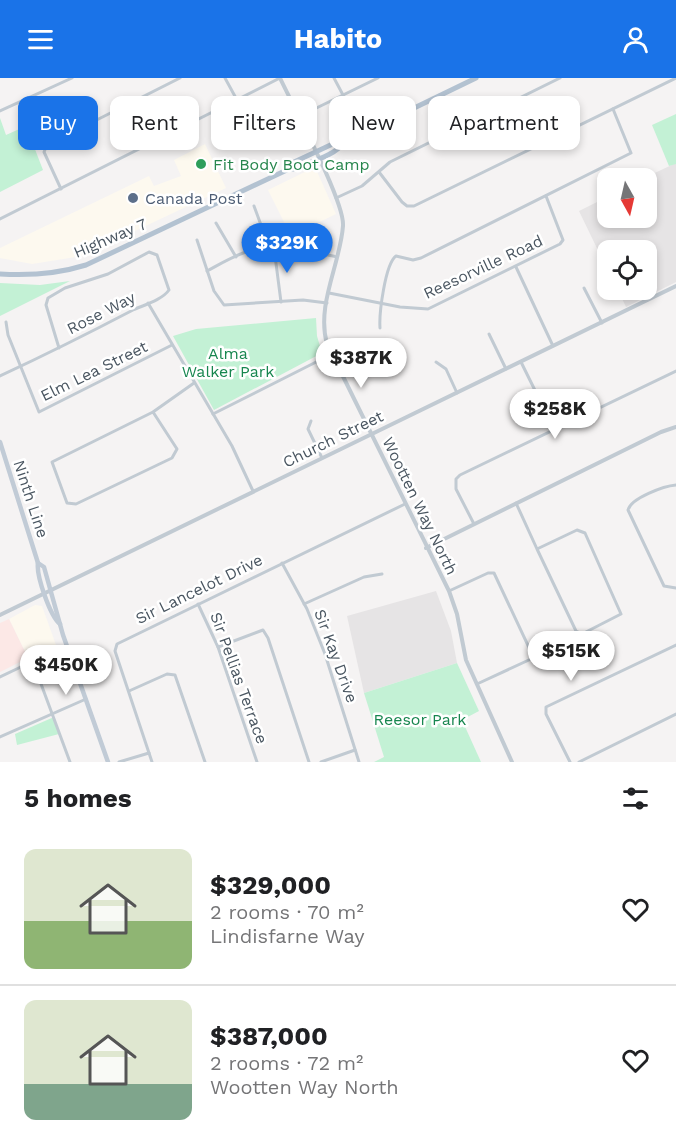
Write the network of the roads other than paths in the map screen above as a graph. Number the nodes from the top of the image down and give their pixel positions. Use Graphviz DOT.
graph roads {
  1 [pos="72,78"];
  2 [pos="180,78"];
  3 [pos="225,78"];
  4 [pos="280,78"];
  5 [pos="334,78"];
  6 [pos="378,78"];
  7 [pos="476,78"];
  8 [pos="560,78"];
  9 [pos="676,78"];
  10 [pos="343,95"];
  11 [pos="235,96"];
  12 [pos="245,96"];
  13 [pos="288,96"];
  14 [pos="317,108"];
  15 [pos="613,109"];
  16 [pos="0,111"];
  17 [pos="211,113"];
  18 [pos="314,150"];
  19 [pos="317,155"];
  20 [pos="379,172"];
  21 [pos="62,189"];
  22 [pos="546,196"];
  23 [pos="336,198"];
  24 [pos="254,206"];
  25 [pos="0,219"];
  26 [pos="216,223"];
  27 [pos="197,240"];
  28 [pos="263,248"];
  29 [pos="274,248"];
  30 [pos="236,257"];
  31 [pos="338,257"];
  32 [pos="516,267"];
  33 [pos="207,271"];
  34 [pos="0,274"];
  35 [pos="676,286"];
  36 [pos="584,288"];
  37 [pos="329,293"];
  38 [pos="281,302"];
  39 [pos="148,303"];
  40 [pos="327,303"];
  41 [pos="383,304"];
  42 [pos="6,322"];
  43 [pos="602,323"];
  44 [pos="380,328"];
  45 [pos="489,334"];
  46 [pos="172,345"];
  47 [pos="553,346"];
  48 [pos="59,348"];
  49 [pos="332,354"];
  50 [pos="436,362"];
  51 [pos="521,362"];
  52 [pos="20,366"];
  53 [pos="506,369"];
  54 [pos="676,371"];
  55 [pos="0,376"];
  56 [pos="194,383"];
  57 [pos="457,393"];
  58 [pos="153,412"];
  59 [pos="213,414"];
  60 [pos="311,421"];
  61 [pos="676,427"];
  62 [pos="554,429"];
  63 [pos="371,434"];
  64 [pos="0,442"];
  65 [pos="322,458"];
  66 [pos="676,485"];
  67 [pos="254,491"];
  68 [pos="516,503"];
  69 [pos="405,504"];
  70 [pos="474,524"];
  71 [pos="426,548"];
  72 [pos="537,549"];
  73 [pos="38,563"];
  74 [pos="282,563"];
  75 [pos="382,573"];
  76 [pos="676,588"];
  77 [pos="51,590"];
  78 [pos="449,591"];
  79 [pos="45,593"];
  80 [pos="198,604"];
  81 [pos="304,604"];
  82 [pos="0,615"];
  83 [pos="60,624"];
  84 [pos="676,645"];
  85 [pos="218,647"];
  86 [pos="0,677"];
  87 [pos="476,685"];
  88 [pos="129,691"];
  89 [pos="86,699"];
  90 [pos="53,712"];
  91 [pos="676,714"];
  92 [pos="0,737"];
  93 [pos="355,750"];
  94 [pos="149,753"];
  95 [pos="70,762"];
  96 [pos="108,762"];
  97 [pos="119,762"];
  98 [pos="152,762"];
  99 [pos="205,762"];
  100 [pos="257,762"];
  101 [pos="309,762"];
  102 [pos="321,762"];
  103 [pos="359,762"];
  104 [pos="512,762"];
  105 [pos="570,762"];
  106 [pos="579,762"];
  1 -- 16 [label="street"];
  2 -- 21 [label="street"];
  3 -- 11 [label="street"];
  4 -- 12 [label="street"];
  4 -- 13 [label="street, Wootten Way North"];
  5 -- 10 [label="street"];
  6 -- 10 [label="street"];
  7 -- 19 [label="main road, Highway 7"];
  8 -- 20 [label="street"];
  9 -- 15 [label="street"];
  10 -- 14 [label="street"];
  15 -- 20 [label="street"];
  15 -- 22 [label="street"];
  17 -- 21 [label="street"];
  18 -- 19 [label="street, Wootten Way North"];
  19 -- 23 [label="street, Wootten Way North"];
  19 -- 34 [label="main road, Highway 7"];
  20 -- 23 [label="street"];
  21 -- 25 [label="street"];
  22 -- 32 [label="street, Reesorville Road"];
  22 -- 41 [label="street"];
  23 -- 31 [label="street, Wootten Way North"];
  24 -- 28 [label="street"];
  26 -- 30 [label="street"];
  27 -- 33 [label="street"];
  28 -- 29 [label="street"];
  28 -- 30 [label="street"];
  29 -- 31 [label="street"];
  29 -- 38 [label="street"];
  30 -- 33 [label="street"];
  31 -- 37 [label="street, Wootten Way North"];
  32 -- 41 [label="street, Reesorville Road"];
  32 -- 47 [label="street"];
  33 -- 38 [label="street"];
  35 -- 43 [label="street, Church Street"];
  36 -- 43 [label="street"];
  37 -- 40 [label="street, Wootten Way North"];
  37 -- 41 [label="street, Reesorville Road"];
  38 -- 40 [label="street"];
  39 -- 46 [label="street, Rose Way"];
  39 -- 48 [label="street, Rose Way"];
  39 -- 48 [label="street"];
  40 -- 49 [label="street, Wootten Way North"];
  41 -- 44 [label="street"];
  42 -- 52 [label="street"];
  43 -- 47 [label="street, Church Street"];
  45 -- 53 [label="street"];
  46 -- 52 [label="street, Elm Lea Street"];
  46 -- 56 [label="street, Rose Way"];
  47 -- 51 [label="street, Church Street"];
  48 -- 52 [label="street, Rose Way"];
  49 -- 59 [label="street"];
  49 -- 63 [label="street, Wootten Way North"];
  50 -- 57 [label="street"];
  51 -- 53 [label="street, Church Street"];
  51 -- 62 [label="street"];
  52 -- 55 [label="street, Rose Way"];
  53 -- 57 [label="street, Church Street"];
  54 -- 62 [label="street"];
  56 -- 58 [label="street"];
  56 -- 59 [label="street, Rose Way"];
  57 -- 63 [label="street, Church Street"];
  58 -- 58 [label="street"];
  59 -- 67 [label="street, Rose Way"];
  60 -- 65 [label="street"];
  61 -- 68 [label="street"];
  62 -- 70 [label="street"];
  63 -- 65 [label="street, Church Street"];
  63 -- 69 [label="street, Wootten Way North"];
  64 -- 73 [label="main road, Ninth Line"];
  65 -- 67 [label="street, Church Street"];
  66 -- 76 [label="street"];
  67 -- 77 [label="street, Church Street"];
  68 -- 70 [label="street"];
  68 -- 72 [label="street"];
  69 -- 71 [label="street, Wootten Way North"];
  69 -- 74 [label="street, Sir Lancelot Drive"];
  70 -- 71 [label="street"];
  71 -- 78 [label="street, Wootten Way North"];
  72 -- 72 [label="street"];
  73 -- 77 [label="main road, Ninth Line"];
  73 -- 79 [label="main road, Ninth Line"];
  74 -- 80 [label="street, Sir Lancelot Drive"];
  74 -- 81 [label="street, Sir Kay Drive"];
  75 -- 81 [label="street"];
  77 -- 79 [label="street, Church Street"];
  77 -- 83 [label="main road, Ninth Line"];
  78 -- 87 [label="street, Wootten Way North"];
  78 -- 87 [label="street"];
  79 -- 82 [label="street, Church Street"];
  79 -- 83 [label="main road, Ninth Line"];
  80 -- 85 [label="street, Sir Pellias Terrace"];
  80 -- 88 [label="street, Sir Lancelot Drive"];
  81 -- 93 [label="street, Sir Kay Drive"];
  83 -- 89 [label="main road, Ninth Line"];
  84 -- 105 [label="street"];
  85 -- 100 [label="street, Sir Pellias Terrace"];
  85 -- 101 [label="street"];
  86 -- 90 [label="street"];
  87 -- 104 [label="street, Wootten Way North"];
  88 -- 94 [label="street, Sir Lancelot Drive"];
  88 -- 99 [label="street"];
  89 -- 90 [label="street"];
  89 -- 96 [label="main road, Ninth Line"];
  90 -- 92 [label="street"];
  90 -- 95 [label="street"];
  91 -- 106 [label="street"];
  93 -- 102 [label="street"];
  93 -- 103 [label="street, Sir Kay Drive"];
  94 -- 97 [label="street"];
  94 -- 98 [label="street, Sir Lancelot Drive"];
}
